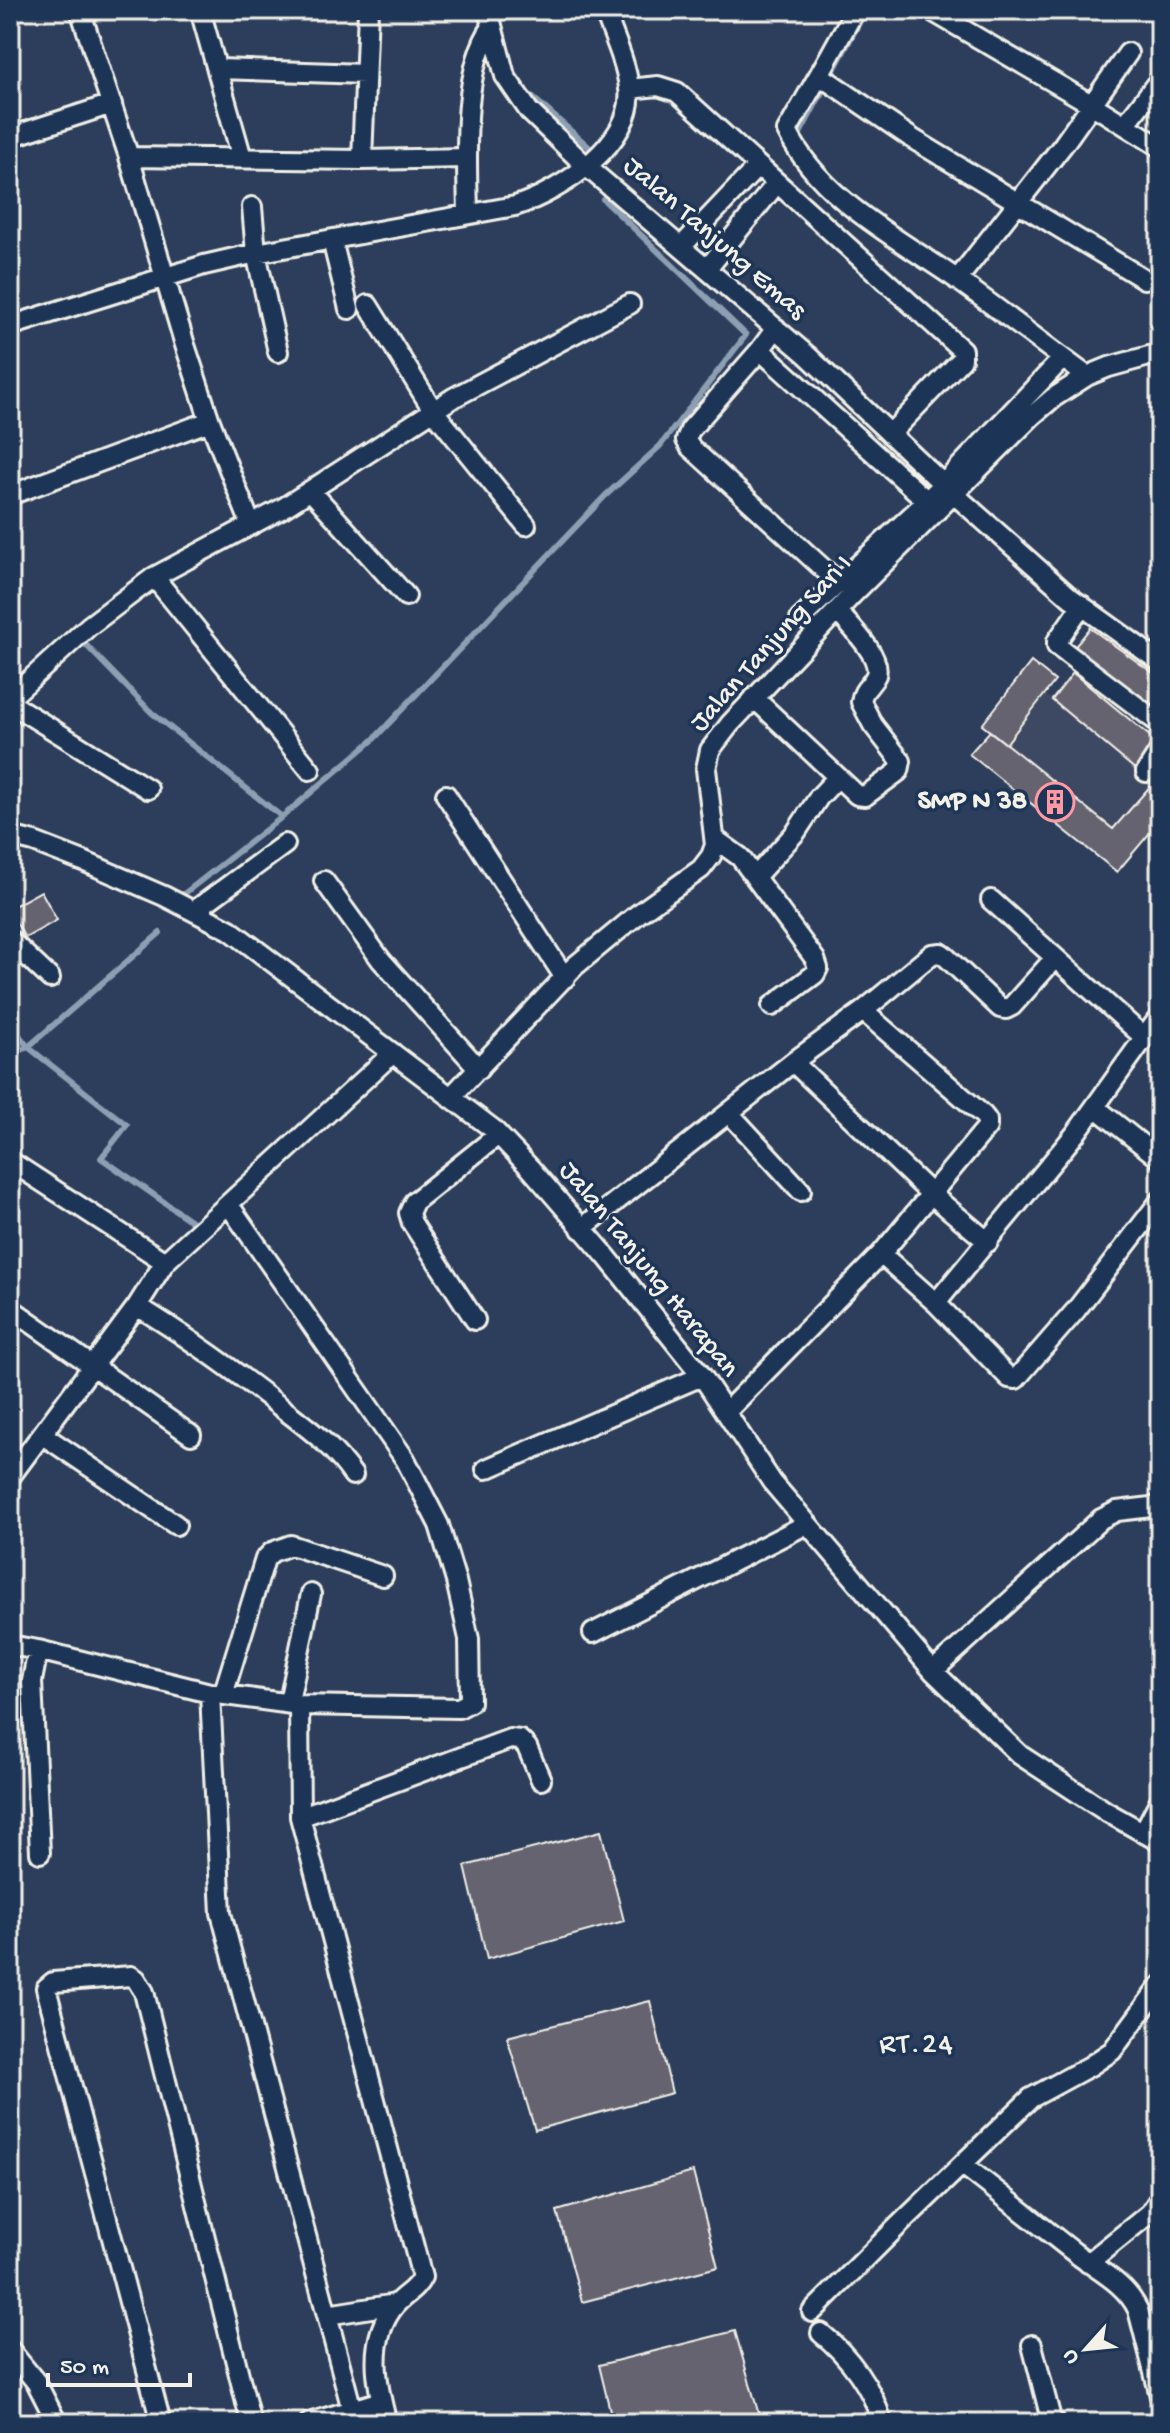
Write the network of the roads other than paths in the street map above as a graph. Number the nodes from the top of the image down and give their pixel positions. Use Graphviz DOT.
graph roads {
  1 [pos="80,10"];
  2 [pos="200,10"];
  3 [pos="368,10"];
  4 [pos="604,10"];
  5 [pos="855,10"];
  6 [pos="930,10"];
  7 [pos="490,18"];
  8 [pos="1128,53"];
  9 [pos="218,69"];
  10 [pos="365,74"];
  11 [pos="1160,79"];
  12 [pos="826,80"];
  13 [pos="629,89"];
  14 [pos="112,104"];
  15 [pos="1091,104"];
  16 [pos="1125,125"];
  17 [pos="10,137"];
  18 [pos="1160,147"];
  19 [pos="129,157"];
  20 [pos="242,158"];
  21 [pos="467,158"];
  22 [pos="362,160"];
  23 [pos="587,167"];
  24 [pos="767,174"];
  25 [pos="1017,203"];
  26 [pos="252,207"];
  27 [pos="468,213"];
  28 [pos="332,240"];
  29 [pos="256,253"];
  30 [pos="694,258"];
  31 [pos="164,277"];
  32 [pos="1144,279"];
  33 [pos="957,280"];
  34 [pos="630,304"];
  35 [pos="368,305"];
  36 [pos="349,309"];
  37 [pos="10,326"];
  38 [pos="776,328"];
  39 [pos="760,350"];
  40 [pos="278,352"];
  41 [pos="1160,353"];
  42 [pos="1063,358"];
  43 [pos="1087,376"];
  44 [pos="433,410"];
  45 [pos="210,421"];
  46 [pos="890,434"];
  47 [pos="949,489"];
  48 [pos="311,491"];
  49 [pos="10,495"];
  50 [pos="932,506"];
  51 [pos="251,525"];
  52 [pos="526,525"];
  53 [pos="154,577"];
  54 [pos="839,583"];
  55 [pos="406,596"];
  56 [pos="1082,605"];
  57 [pos="837,611"];
  58 [pos="800,619"];
  59 [pos="1157,653"];
  60 [pos="754,698"];
  61 [pos="10,701"];
  62 [pos="1160,724"];
  63 [pos="1160,750"];
  64 [pos="310,770"];
  65 [pos="1146,772"];
  66 [pos="837,778"];
  67 [pos="148,789"];
  68 [pos="446,795"];
  69 [pos="10,836"];
  70 [pos="715,839"];
  71 [pos="285,844"];
  72 [pos="755,877"];
  73 [pos="324,881"];
  74 [pos="991,900"];
  75 [pos="194,911"];
  76 [pos="10,940"];
  77 [pos="1055,958"];
  78 [pos="50,978"];
  79 [pos="565,978"];
  80 [pos="772,1006"];
  81 [pos="863,1011"];
  82 [pos="1160,1016"];
  83 [pos="1145,1038"];
  84 [pos="393,1053"];
  85 [pos="793,1062"];
  86 [pos="479,1069"];
  87 [pos="450,1098"];
  88 [pos="1095,1107"];
  89 [pos="729,1113"];
  90 [pos="498,1135"];
  91 [pos="1160,1159"];
  92 [pos="10,1161"];
  93 [pos="801,1191"];
  94 [pos="931,1194"];
  95 [pos="1160,1201"];
  96 [pos="229,1205"];
  97 [pos="581,1229"];
  98 [pos="988,1242"];
  99 [pos="881,1254"];
  100 [pos="165,1262"];
  101 [pos="936,1303"];
  102 [pos="137,1306"];
  103 [pos="10,1308"];
  104 [pos="475,1320"];
  105 [pos="91,1366"];
  106 [pos="702,1376"];
  107 [pos="726,1412"];
  108 [pos="43,1435"];
  109 [pos="191,1435"];
  110 [pos="13,1466"];
  111 [pos="486,1469"];
  112 [pos="353,1475"];
  113 [pos="1160,1506"];
  114 [pos="807,1524"];
  115 [pos="176,1525"];
  116 [pos="383,1576"];
  117 [pos="311,1594"];
  118 [pos="593,1633"];
  119 [pos="10,1645"];
  120 [pos="38,1650"];
  121 [pos="933,1671"];
  122 [pos="216,1694"];
  123 [pos="294,1704"];
  124 [pos="541,1780"];
  125 [pos="1160,1800"];
  126 [pos="300,1817"];
  127 [pos="1143,1833"];
  128 [pos="1160,1842"];
  129 [pos="40,1853"];
  130 [pos="1160,1986"];
  131 [pos="963,2165"];
  132 [pos="1160,2198"];
  133 [pos="1088,2263"];
  134 [pos="396,2304"];
  135 [pos="812,2312"];
  136 [pos="327,2315"];
  137 [pos="821,2333"];
  138 [pos="1032,2345"];
  139 [pos="10,2350"];
  140 [pos="1160,2396"];
  141 [pos="381,2401"];
  142 [pos="352,2410"];
  143 [pos="1051,2422"];
  144 [pos="57,2423"];
  145 [pos="161,2423"];
  146 [pos="251,2423"];
  147 [pos="309,2423"];
  148 [pos="387,2423"];
  149 [pos="882,2423"];
  1 -- 14 [label="street"];
  2 -- 9 [label="street"];
  3 -- 10 [label="street"];
  4 -- 13 [label="street"];
  5 -- 12 [label="street"];
  6 -- 15 [label="street"];
  7 -- 21 [label="street"];
  7 -- 23 [label="street, Jalan Tanjung Emas"];
  8 -- 15 [label="street"];
  9 -- 10 [label="street"];
  9 -- 20 [label="street"];
  10 -- 22 [label="street"];
  11 -- 16 [label="street"];
  12 -- 25 [label="street"];
  12 -- 33 [label="street"];
  13 -- 23 [label="street"];
  13 -- 24 [label="street"];
  14 -- 17 [label="street"];
  14 -- 19 [label="street"];
  15 -- 16 [label="street"];
  15 -- 25 [label="street"];
  16 -- 18 [label="street"];
  19 -- 20 [label="street"];
  19 -- 31 [label="street"];
  20 -- 22 [label="street"];
  21 -- 22 [label="street"];
  21 -- 27 [label="street"];
  23 -- 27 [label="street"];
  23 -- 30 [label="street, Jalan Tanjung Emas"];
  24 -- 30 [label="street"];
  24 -- 30 [label="street"];
  24 -- 46 [label="street"];
  25 -- 32 [label="street"];
  25 -- 33 [label="street"];
  26 -- 29 [label="street"];
  27 -- 28 [label="street"];
  28 -- 29 [label="street"];
  28 -- 36 [label="street"];
  29 -- 31 [label="street"];
  29 -- 40 [label="street"];
  30 -- 38 [label="street, Jalan Tanjung Emas"];
  31 -- 37 [label="street"];
  31 -- 45 [label="street"];
  33 -- 42 [label="street"];
  34 -- 44 [label="street"];
  35 -- 44 [label="street"];
  38 -- 39 [label="street"];
  38 -- 46 [label="street, Jalan Tanjung Emas"];
  39 -- 50 [label="street"];
  39 -- 54 [label="street"];
  41 -- 43 [label="street, Jalan Tanjung Sari I"];
  42 -- 43 [label="street"];
  42 -- 47 [label="street"];
  43 -- 47 [label="street, Jalan Tanjung Sari I"];
  44 -- 48 [label="street"];
  44 -- 52 [label="street"];
  45 -- 49 [label="street"];
  45 -- 51 [label="street"];
  46 -- 47 [label="street, Jalan Tanjung Emas"];
  47 -- 50 [label="street, Jalan Tanjung Sari I"];
  47 -- 56 [label="street, Jalan Tanjung Emas"];
  48 -- 51 [label="street"];
  48 -- 55 [label="street"];
  50 -- 54 [label="street"];
  50 -- 57 [label="street, Jalan Tanjung Sari I"];
  51 -- 53 [label="street"];
  53 -- 61 [label="street"];
  53 -- 64 [label="street"];
  54 -- 58 [label="street"];
  56 -- 59 [label="street, Jalan Tanjung Emas"];
  56 -- 62 [label="street"];
  57 -- 60 [label="street, Jalan Tanjung Sari I"];
  57 -- 66 [label="street"];
  60 -- 66 [label="street"];
  60 -- 70 [label="street, Jalan Tanjung Sari I"];
  61 -- 67 [label="street"];
  63 -- 65 [label="street"];
  66 -- 72 [label="street"];
  68 -- 79 [label="street"];
  69 -- 75 [label="street, Jalan Tanjung Harapan"];
  70 -- 72 [label="street"];
  70 -- 79 [label="street"];
  71 -- 75 [label="street"];
  72 -- 80 [label="street"];
  73 -- 86 [label="street"];
  74 -- 77 [label="street"];
  75 -- 84 [label="street, Jalan Tanjung Harapan"];
  76 -- 78 [label="street"];
  77 -- 81 [label="street"];
  77 -- 83 [label="street"];
  79 -- 86 [label="street"];
  81 -- 85 [label="street"];
  81 -- 94 [label="street"];
  82 -- 83 [label="street"];
  83 -- 88 [label="street"];
  84 -- 87 [label="street, Jalan Tanjung Harapan"];
  84 -- 96 [label="street"];
  85 -- 89 [label="street"];
  85 -- 94 [label="street"];
  86 -- 87 [label="street"];
  87 -- 90 [label="street, Jalan Tanjung Harapan"];
  88 -- 91 [label="street"];
  88 -- 98 [label="street"];
  89 -- 93 [label="street"];
  89 -- 97 [label="street"];
  90 -- 97 [label="street, Jalan Tanjung Harapan"];
  90 -- 104 [label="street"];
  92 -- 100 [label="street"];
  94 -- 98 [label="street"];
  94 -- 99 [label="street"];
  95 -- 101 [label="street"];
  96 -- 100 [label="street"];
  96 -- 123 [label="street"];
  97 -- 106 [label="street, Jalan Tanjung Harapan"];
  98 -- 101 [label="street"];
  99 -- 101 [label="street"];
  99 -- 107 [label="street"];
  100 -- 102 [label="street"];
  102 -- 105 [label="street"];
  102 -- 112 [label="street"];
  103 -- 105 [label="street"];
  105 -- 108 [label="street"];
  105 -- 109 [label="street"];
  106 -- 107 [label="street, Jalan Tanjung Harapan"];
  106 -- 111 [label="street"];
  107 -- 114 [label="street, Jalan Tanjung Harapan"];
  108 -- 110 [label="street"];
  108 -- 115 [label="street"];
  113 -- 121 [label="street"];
  114 -- 118 [label="street"];
  114 -- 121 [label="street, Jalan Tanjung Harapan"];
  116 -- 122 [label="street"];
  117 -- 123 [label="street"];
  119 -- 120 [label="street"];
  120 -- 122 [label="street"];
  120 -- 129 [label="street"];
  121 -- 127 [label="street, Jalan Tanjung Harapan"];
  122 -- 123 [label="street"];
  122 -- 136 [label="street"];
  123 -- 126 [label="street"];
  124 -- 126 [label="street"];
  125 -- 127 [label="street"];
  126 -- 134 [label="street"];
  127 -- 128 [label="street, Jalan Tanjung Harapan"];
  130 -- 131 [label="street"];
  131 -- 133 [label="street"];
  131 -- 135 [label="street"];
  132 -- 133 [label="street"];
  133 -- 140 [label="street"];
  134 -- 136 [label="street"];
  134 -- 141 [label="street"];
  136 -- 142 [label="street"];
  137 -- 149 [label="street"];
  138 -- 143 [label="street"];
  139 -- 144 [label="street"];
  141 -- 142 [label="street"];
  141 -- 148 [label="street"];
  142 -- 147 [label="street"];
  145 -- 146 [label="street"];
}
